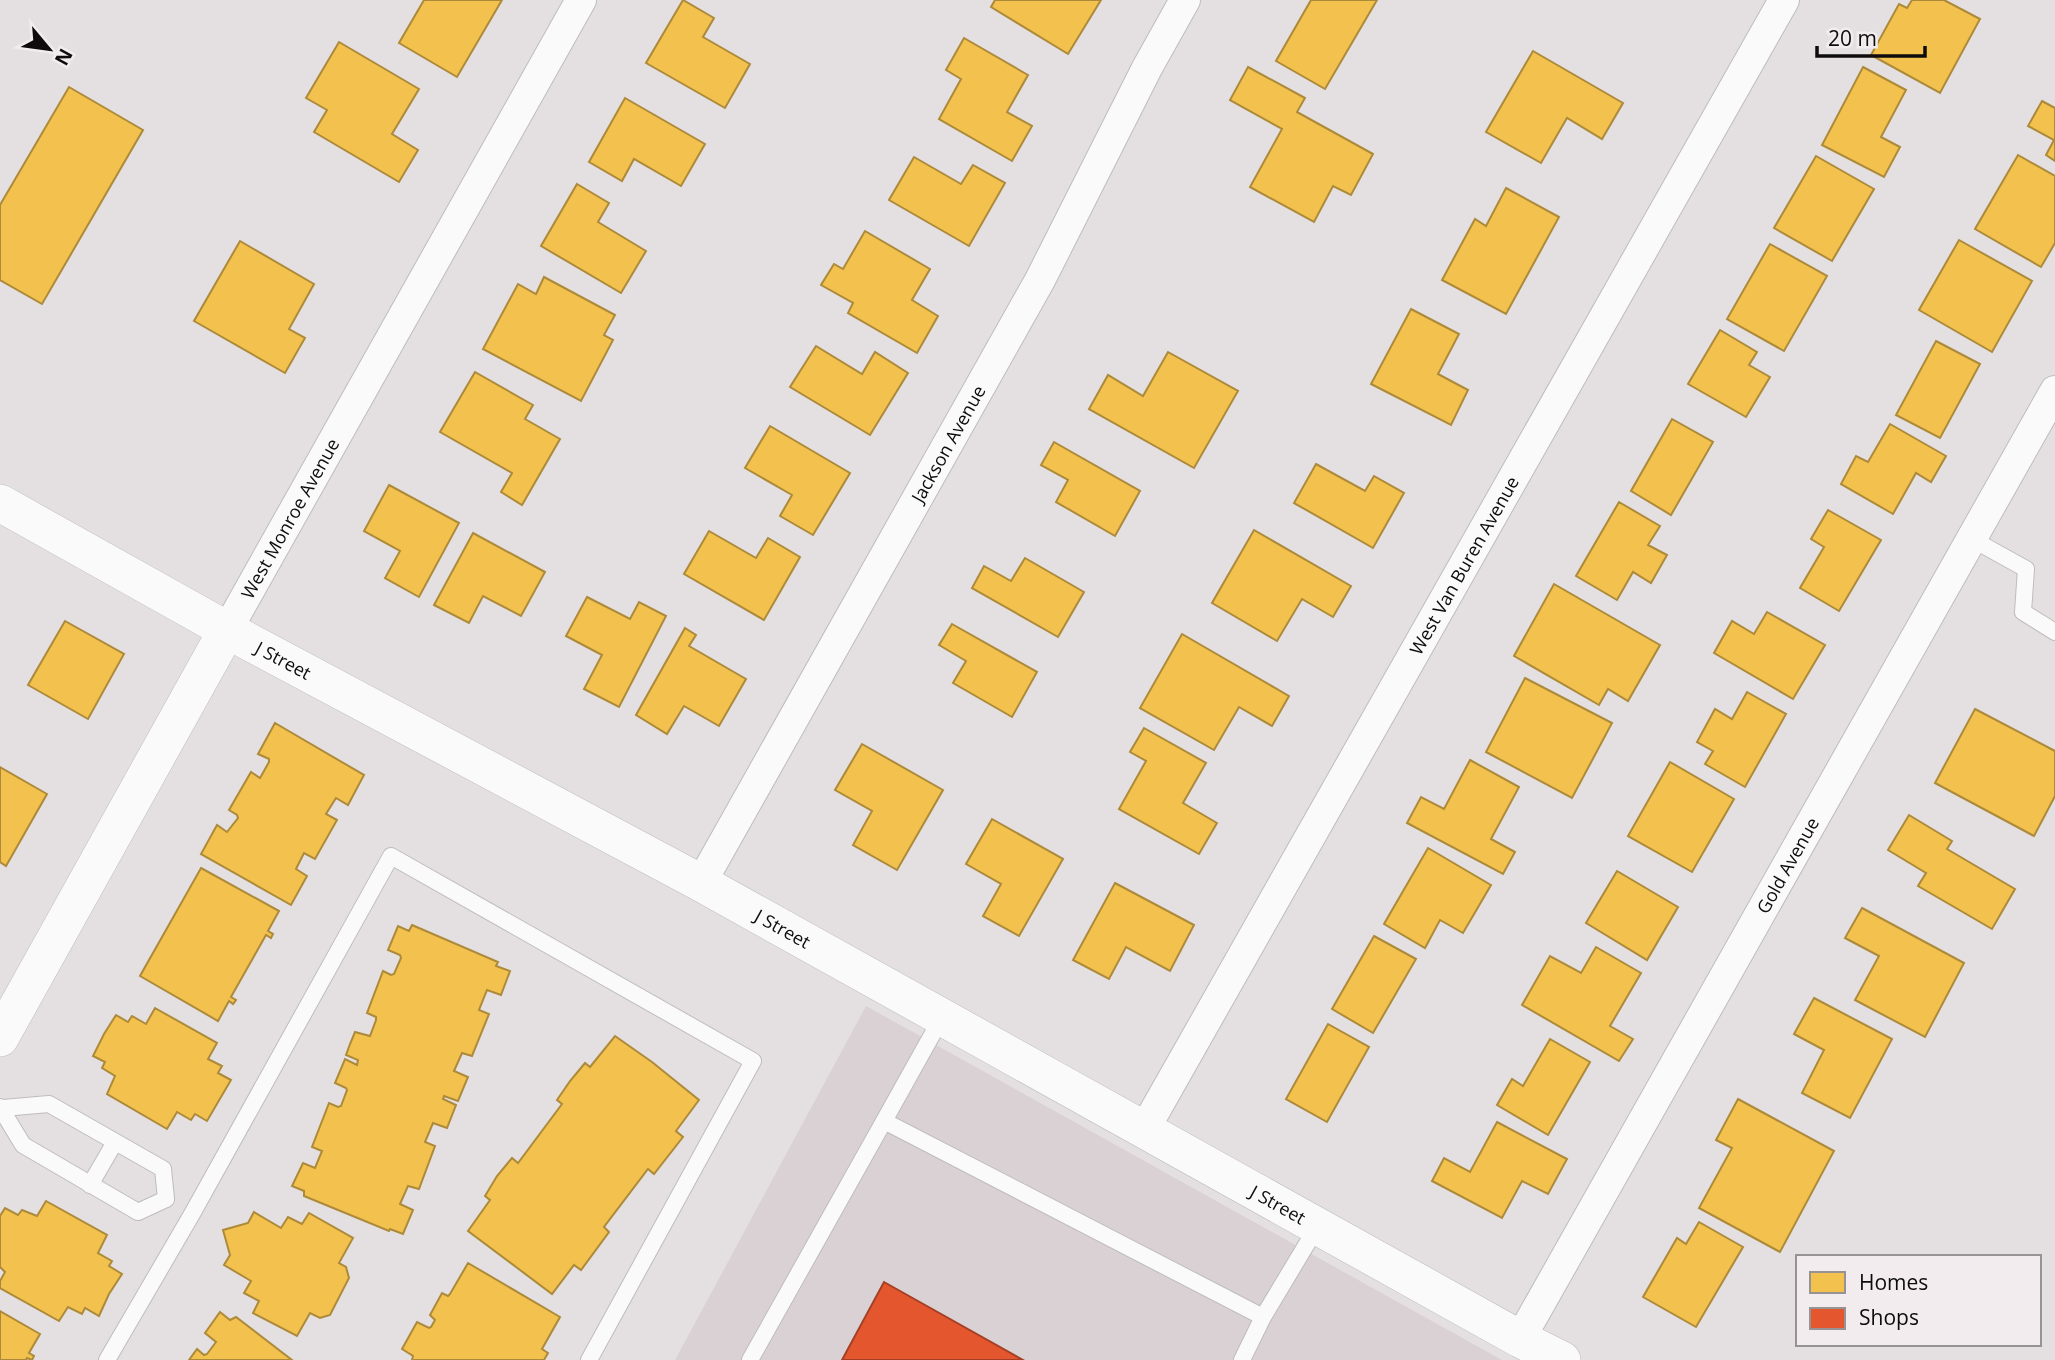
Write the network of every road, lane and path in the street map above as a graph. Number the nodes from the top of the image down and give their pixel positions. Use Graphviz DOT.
graph roads {
  1 [pos="582,0"];
  2 [pos="1185,0"];
  3 [pos="1784,0"];
  4 [pos="2055,391"];
  5 [pos="0,503"];
  6 [pos="1972,539"];
  7 [pos="227,629"];
  8 [pos="2055,632"];
  9 [pos="701,883"];
  10 [pos="942,1017"];
  11 [pos="0,1038"];
  12 [pos="1,1107"];
  13 [pos="884,1121"];
  14 [pos="1144,1130"];
  15 [pos="116,1142"];
  16 [pos="90,1185"];
  17 [pos="166,1199"];
  18 [pos="192,1214"];
  19 [pos="1317,1227"];
  20 [pos="1264,1317"];
  21 [pos="1520,1339"];
  22 [pos="107,1360"];
  23 [pos="589,1360"];
  24 [pos="750,1360"];
  25 [pos="1242,1360"];
  26 [pos="1562,1360"];
  1 -- 7 [label="street, West Monroe Avenue"];
  2 -- 9 [label="street, Jackson Avenue"];
  3 -- 14 [label="street, West Van Buren Avenue"];
  4 -- 6 [label="street, Gold Avenue"];
  5 -- 7 [label="street, J Street"];
  6 -- 8 [label="lane"];
  6 -- 21 [label="street, Gold Avenue"];
  7 -- 9 [label="street, J Street"];
  7 -- 11 [label="street, West Monroe Avenue"];
  9 -- 10 [label="street, J Street"];
  10 -- 13 [label="lane"];
  10 -- 14 [label="street, J Street"];
  12 -- 15 [label="lane"];
  12 -- 16 [label="lane"];
  13 -- 20 [label="lane"];
  13 -- 24 [label="lane"];
  14 -- 19 [label="street, J Street"];
  15 -- 16 [label="lane"];
  15 -- 17 [label="lane"];
  16 -- 17 [label="lane"];
  17 -- 18 [label="lane"];
  18 -- 22 [label="lane"];
  18 -- 23 [label="lane"];
  19 -- 20 [label="lane"];
  19 -- 21 [label="street, J Street"];
  20 -- 25 [label="lane"];
  21 -- 26 [label="street, J Street"];
}
